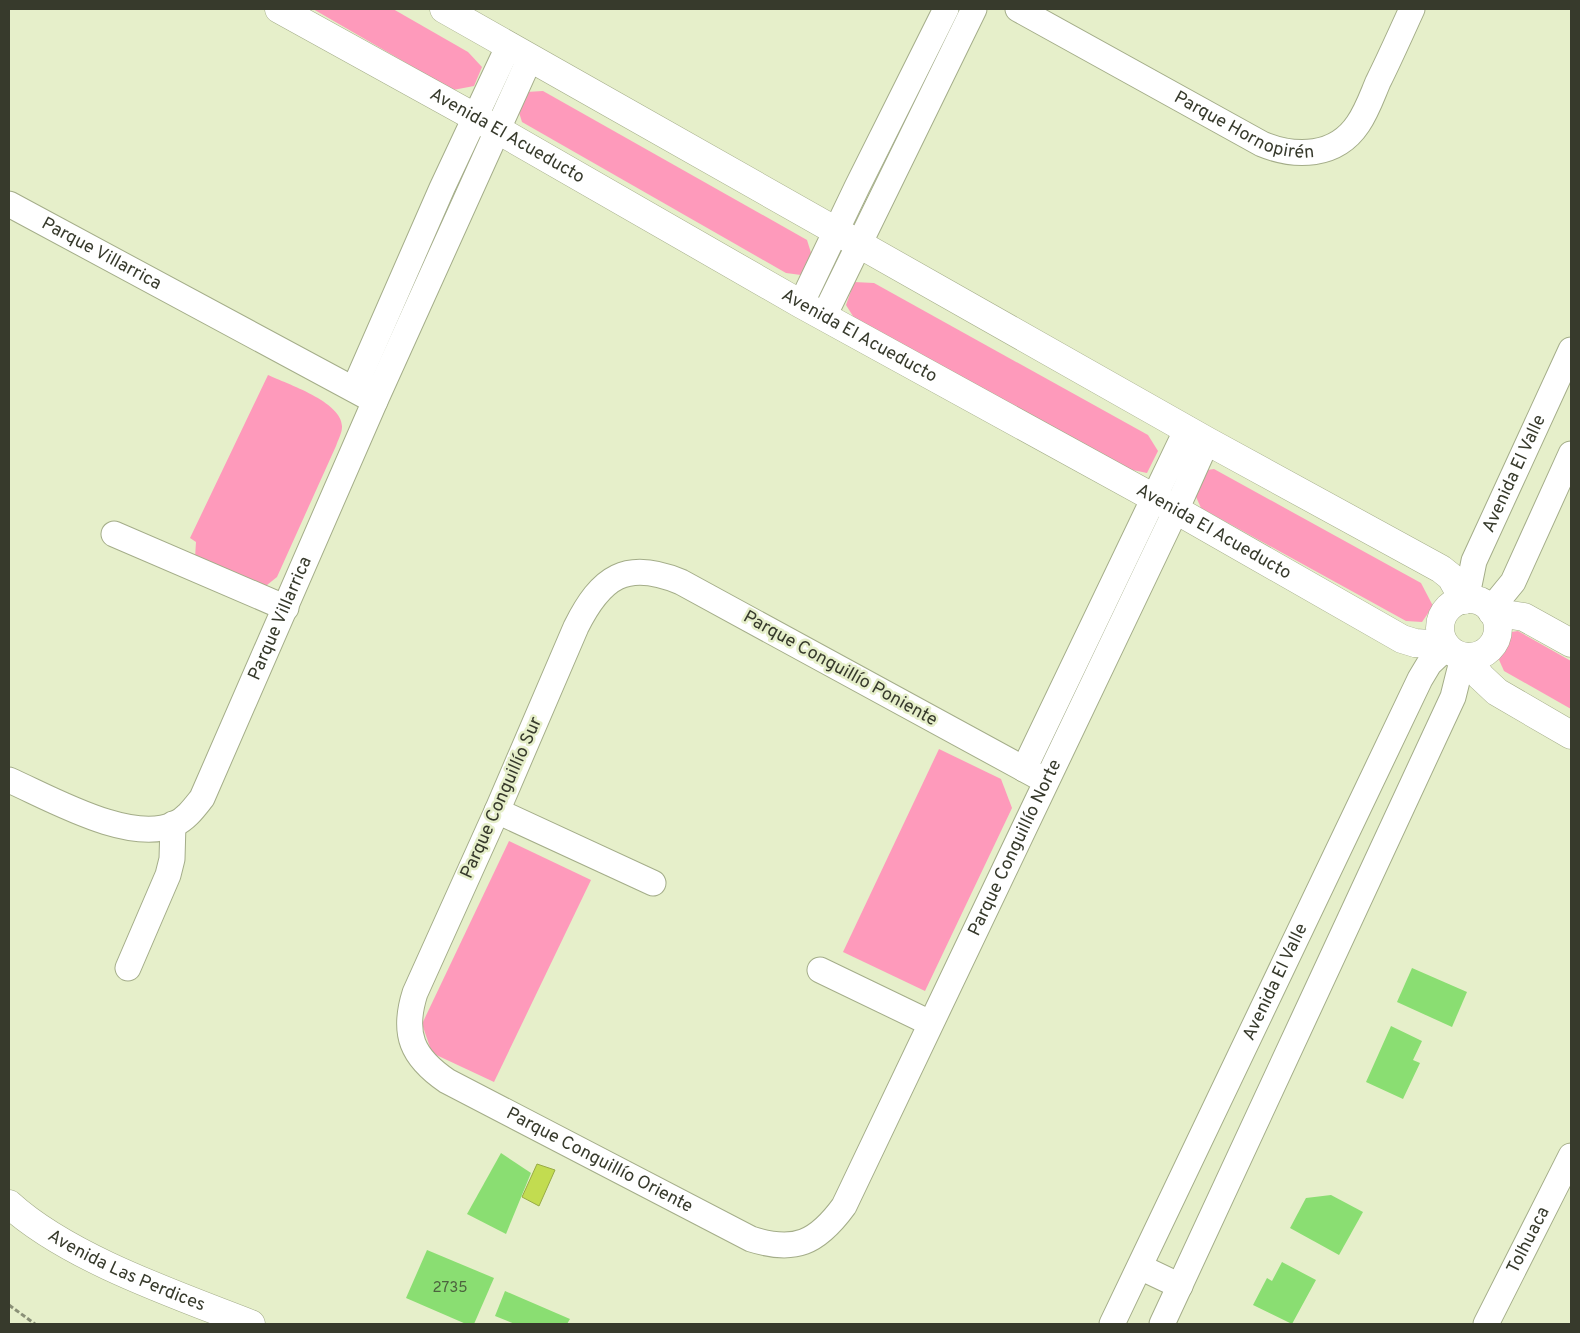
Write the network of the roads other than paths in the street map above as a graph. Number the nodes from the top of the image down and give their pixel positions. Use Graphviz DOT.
graph roads {
  1 [pos="279,9"];
  2 [pos="444,9"];
  3 [pos="946,9"];
  4 [pos="974,9"];
  5 [pos="1018,9"];
  6 [pos="1412,9"];
  7 [pos="520,52"];
  8 [pos="474,118"];
  9 [pos="498,130"];
  10 [pos="9,204"];
  11 [pos="836,230"];
  12 [pos="860,243"];
  13 [pos="813,310"];
  14 [pos="1571,350"];
  15 [pos="354,389"];
  16 [pos="376,401"];
  17 [pos="1197,435"];
  18 [pos="1571,454"];
  19 [pos="1166,504"];
  20 [pos="114,534"];
  21 [pos="629,572"];
  22 [pos="1478,605"];
  23 [pos="286,608"];
  24 [pos="1571,643"];
  25 [pos="1455,651"];
  26 [pos="1571,735"];
  27 [pos="1024,769"];
  28 [pos="9,780"];
  29 [pos="1046,781"];
  30 [pos="497,811"];
  31 [pos="173,824"];
  32 [pos="653,883"];
  33 [pos="128,968"];
  34 [pos="820,970"];
  35 [pos="1266,1002"];
  36 [pos="1303,1021"];
  37 [pos="930,1023"];
  38 [pos="412,1043"];
  39 [pos="1571,1156"];
  40 [pos="9,1204"];
  41 [pos="805,1242"];
  42 [pos="1140,1267"];
  43 [pos="1180,1286"];
  44 [pos="251,1324"];
  45 [pos="1112,1324"];
  46 [pos="1162,1324"];
  47 [pos="1486,1324"];
  1 -- 8 [label="street, Avenida El Acueducto"];
  2 -- 7 [label="street"];
  3 -- 11 [label="street"];
  4 -- 12 [label="street"];
  5 -- 6 [label="street, Parque Hornopirén"];
  7 -- 8 [label="street"];
  7 -- 9 [label="street, Parque Villarrica"];
  7 -- 11 [label="street"];
  8 -- 9 [label="street, Avenida El Acueducto"];
  8 -- 15 [label="street"];
  9 -- 13 [label="street, Avenida El Acueducto"];
  9 -- 16 [label="street, Parque Villarrica"];
  10 -- 15 [label="street, Parque Villarrica"];
  11 -- 12 [label="street"];
  11 -- 13 [label="street"];
  12 -- 13 [label="street"];
  12 -- 17 [label="street"];
  13 -- 19 [label="street, Avenida El Acueducto"];
  14 -- 22 [label="street, Avenida El Valle"];
  15 -- 16 [label="street, Parque Villarrica"];
  16 -- 23 [label="street, Parque Villarrica"];
  17 -- 19 [label="street, Parque Conguillío Norte"];
  17 -- 22 [label="street"];
  18 -- 22 [label="street"];
  19 -- 25 [label="street, Avenida El Acueducto"];
  19 -- 27 [label="street, Parque Conguillío Norte"];
  19 -- 29 [label="street, Parque Conguillío Norte"];
  20 -- 23 [label="street"];
  21 -- 27 [label="street, Parque Conguillío Poniente"];
  21 -- 30 [label="street, Parque Conguillío Sur"];
  22 -- 24 [label="street"];
  22 -- 25 [label="street"];
  22 -- 25 [label="street"];
  23 -- 31 [label="street, Parque Villarrica"];
  25 -- 26 [label="street"];
  25 -- 35 [label="street, Avenida El Valle"];
  25 -- 36 [label="street"];
  27 -- 29 [label="street, Parque Conguillío Poniente"];
  28 -- 31 [label="street, Parque Villarrica"];
  29 -- 37 [label="street, Parque Conguillío Norte"];
  30 -- 32 [label="street"];
  30 -- 38 [label="street, Parque Conguillío Sur"];
  31 -- 33 [label="street"];
  34 -- 37 [label="street"];
  35 -- 36 [label="street"];
  35 -- 42 [label="street, Avenida El Valle"];
  36 -- 43 [label="street"];
  37 -- 41 [label="street, Parque Conguillío Norte"];
  38 -- 41 [label="street, Parque Conguillío Oriente"];
  39 -- 47 [label="street, Tolhuaca"];
  40 -- 44 [label="street, Avenida Las Perdices"];
  42 -- 43 [label="street"];
  42 -- 45 [label="street, Avenida El Valle"];
  43 -- 46 [label="street"];
}
